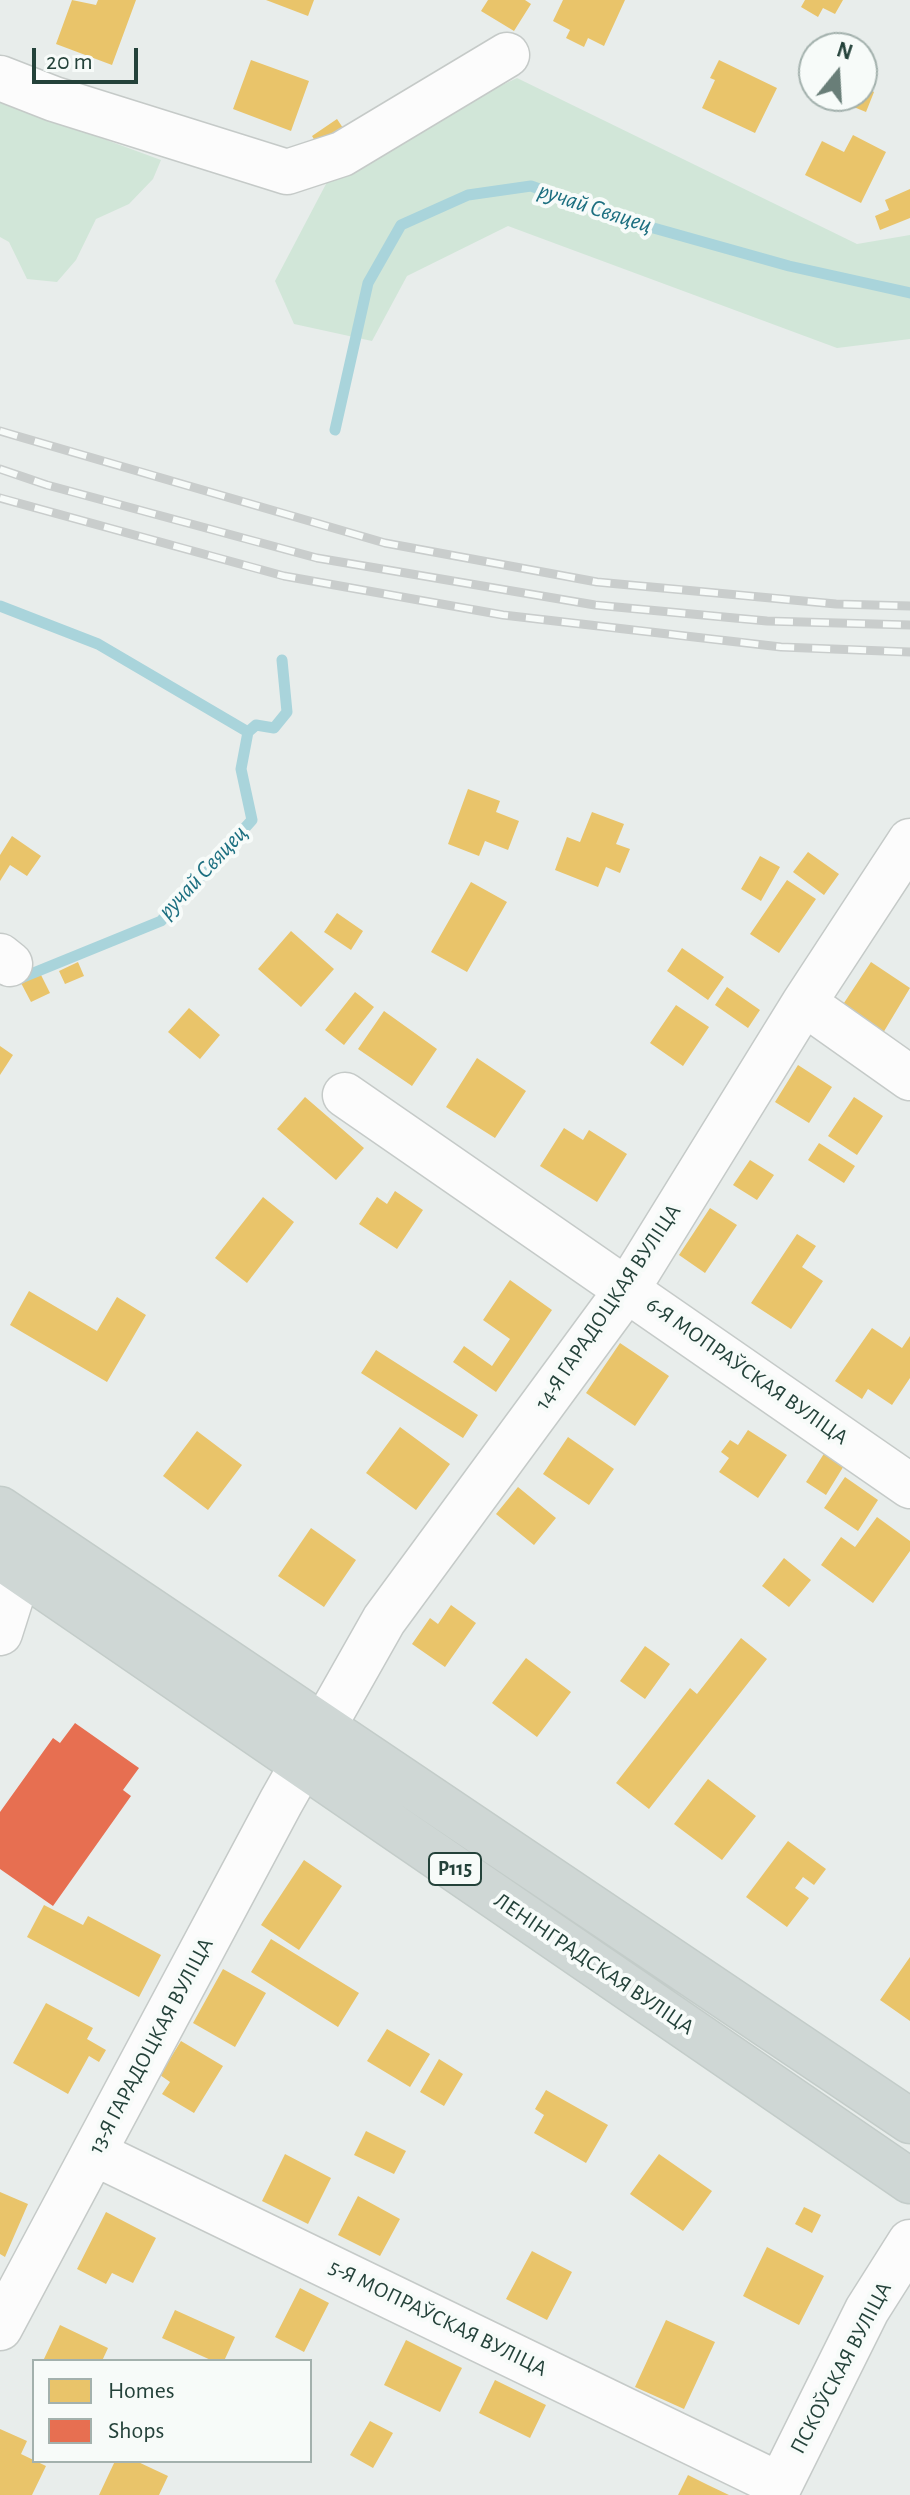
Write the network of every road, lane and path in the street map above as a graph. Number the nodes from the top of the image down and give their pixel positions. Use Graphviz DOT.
graph roads {
  1 [pos="507,55"];
  2 [pos="0,78"];
  3 [pos="910,841"];
  4 [pos="804,1003"];
  5 [pos="910,1078"];
  6 [pos="345,1095"];
  7 [pos="628,1288"];
  8 [pos="910,1486"];
  9 [pos="0,1509"];
  10 [pos="15,1564"];
  11 [pos="0,1633"];
  12 [pos="324,1726"];
  13 [pos="302,1764"];
  14 [pos="910,2121"];
  15 [pos="94,2153"];
  16 [pos="910,2181"];
  17 [pos="910,2242"];
  18 [pos="0,2328"];
  19 [pos="778,2490"];
  1 -- 2 [label="street"];
  3 -- 4 [label="street, 14-Я ГАРАДОЦКАЯ ВУЛІЦА"];
  4 -- 5 [label="street"];
  4 -- 7 [label="street, 14-Я ГАРАДОЦКАЯ ВУЛІЦА"];
  6 -- 7 [label="street, 6-Я МОПРАЎСКАЯ ВУЛІЦА"];
  7 -- 8 [label="street, 6-Я МОПРАЎСКАЯ ВУЛІЦА"];
  7 -- 12 [label="street, 14-Я ГАРАДОЦКАЯ ВУЛІЦА"];
  9 -- 10 [label="main road, ЛЕНІНГРАДСКАЯ ВУЛІЦА / Р115"];
  10 -- 11 [label="street"];
  10 -- 12 [label="main road, ЛЕНІНГРАДСКАЯ ВУЛІЦА / Р115"];
  10 -- 13 [label="main road, ЛЕНІНГРАДСКАЯ ВУЛІЦА / Р115"];
  12 -- 13 [label="street, 14-Я ГАРАДОЦКАЯ ВУЛІЦА"];
  12 -- 14 [label="main road, ЛЕНІНГРАДСКАЯ ВУЛІЦА / Р115"];
  13 -- 15 [label="street, 13-Я ГАРАДОЦКАЯ ВУЛІЦА"];
  13 -- 16 [label="main road, ЛЕНІНГРАДСКАЯ ВУЛІЦА / Р115"];
  15 -- 18 [label="street, 13-Я ГАРАДОЦКАЯ ВУЛІЦА"];
  15 -- 19 [label="street, 5-Я МОПРАЎСКАЯ ВУЛІЦА"];
  17 -- 19 [label="street, ПСКОЎСКАЯ ВУЛІЦА"];
}
